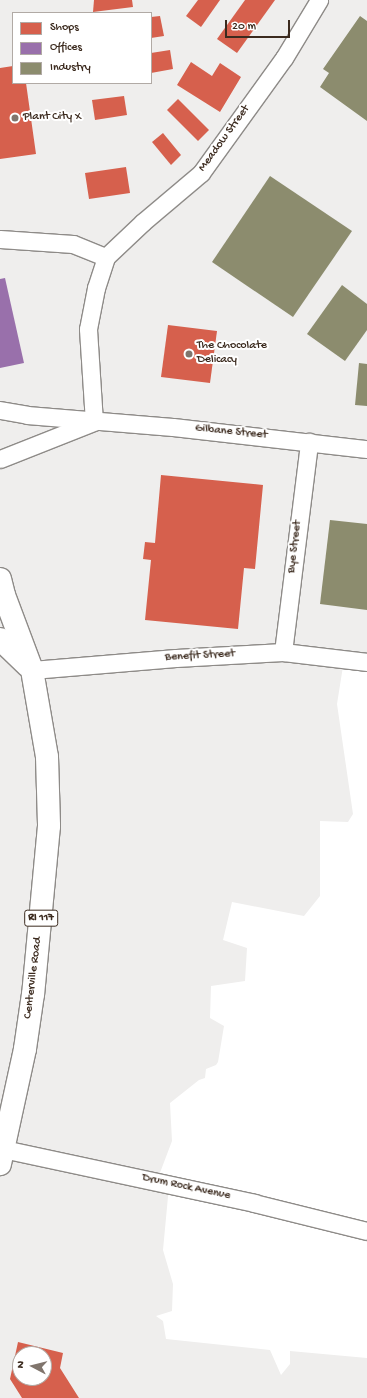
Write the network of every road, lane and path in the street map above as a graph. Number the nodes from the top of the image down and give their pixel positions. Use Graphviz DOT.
graph roads {
  1 [pos="319,0"];
  2 [pos="0,239"];
  3 [pos="106,257"];
  4 [pos="0,410"];
  5 [pos="94,422"];
  6 [pos="309,442"];
  7 [pos="367,449"];
  8 [pos="0,459"];
  9 [pos="0,579"];
  10 [pos="0,639"];
  11 [pos="283,652"];
  12 [pos="367,662"];
  13 [pos="32,670"];
  14 [pos="2,1156"];
  15 [pos="367,1231"];
  1 -- 3 [label="street, Meadow Street"];
  2 -- 3 [label="street"];
  3 -- 5 [label="street, Meadow Street"];
  4 -- 5 [label="street, Gilbane Street"];
  5 -- 6 [label="street, Gilbane Street"];
  5 -- 8 [label="street, Gilbane Street"];
  6 -- 7 [label="street, Gilbane Street"];
  6 -- 11 [label="street, Bye Street"];
  9 -- 13 [label="main road, Centerville Road / RI 117"];
  10 -- 13 [label="main road"];
  11 -- 12 [label="street, Benefit Street"];
  11 -- 13 [label="street, Benefit Street"];
  13 -- 14 [label="main road, Centerville Road / RI 117"];
  14 -- 15 [label="street, Drum Rock Avenue"];
}
